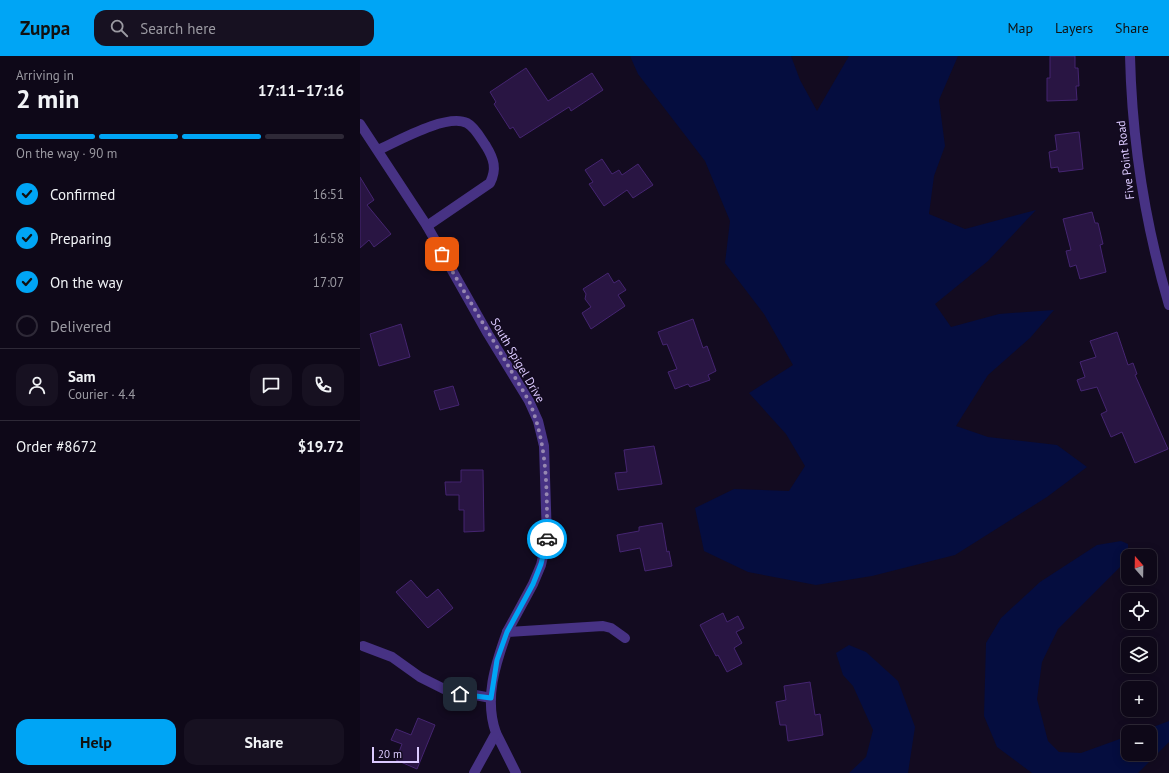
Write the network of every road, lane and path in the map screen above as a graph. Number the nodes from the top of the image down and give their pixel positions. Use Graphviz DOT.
graph roads {
  1 [pos="1130,56"];
  2 [pos="360,124"];
  3 [pos="378,150"];
  4 [pos="427,226"];
  5 [pos="1166,280"];
  6 [pos="1169,305"];
  7 [pos="507,632"];
  8 [pos="624,638"];
  9 [pos="363,646"];
  10 [pos="491,698"];
  11 [pos="496,733"];
  12 [pos="474,773"];
  13 [pos="516,773"];
  1 -- 5 [label="street, Five Point Road"];
  2 -- 3 [label="street, South Spigel Drive"];
  3 -- 4 [label="street, South Spigel Drive"];
  3 -- 4 [label="street"];
  4 -- 7 [label="street, South Spigel Drive"];
  5 -- 6 [label="street, Five Point Road"];
  7 -- 8 [label="street"];
  7 -- 10 [label="street, South Spigel Drive"];
  9 -- 10 [label="street"];
  10 -- 11 [label="street, South Spigel Drive"];
  11 -- 12 [label="street"];
  11 -- 13 [label="street, South Spigel Drive"];
}
